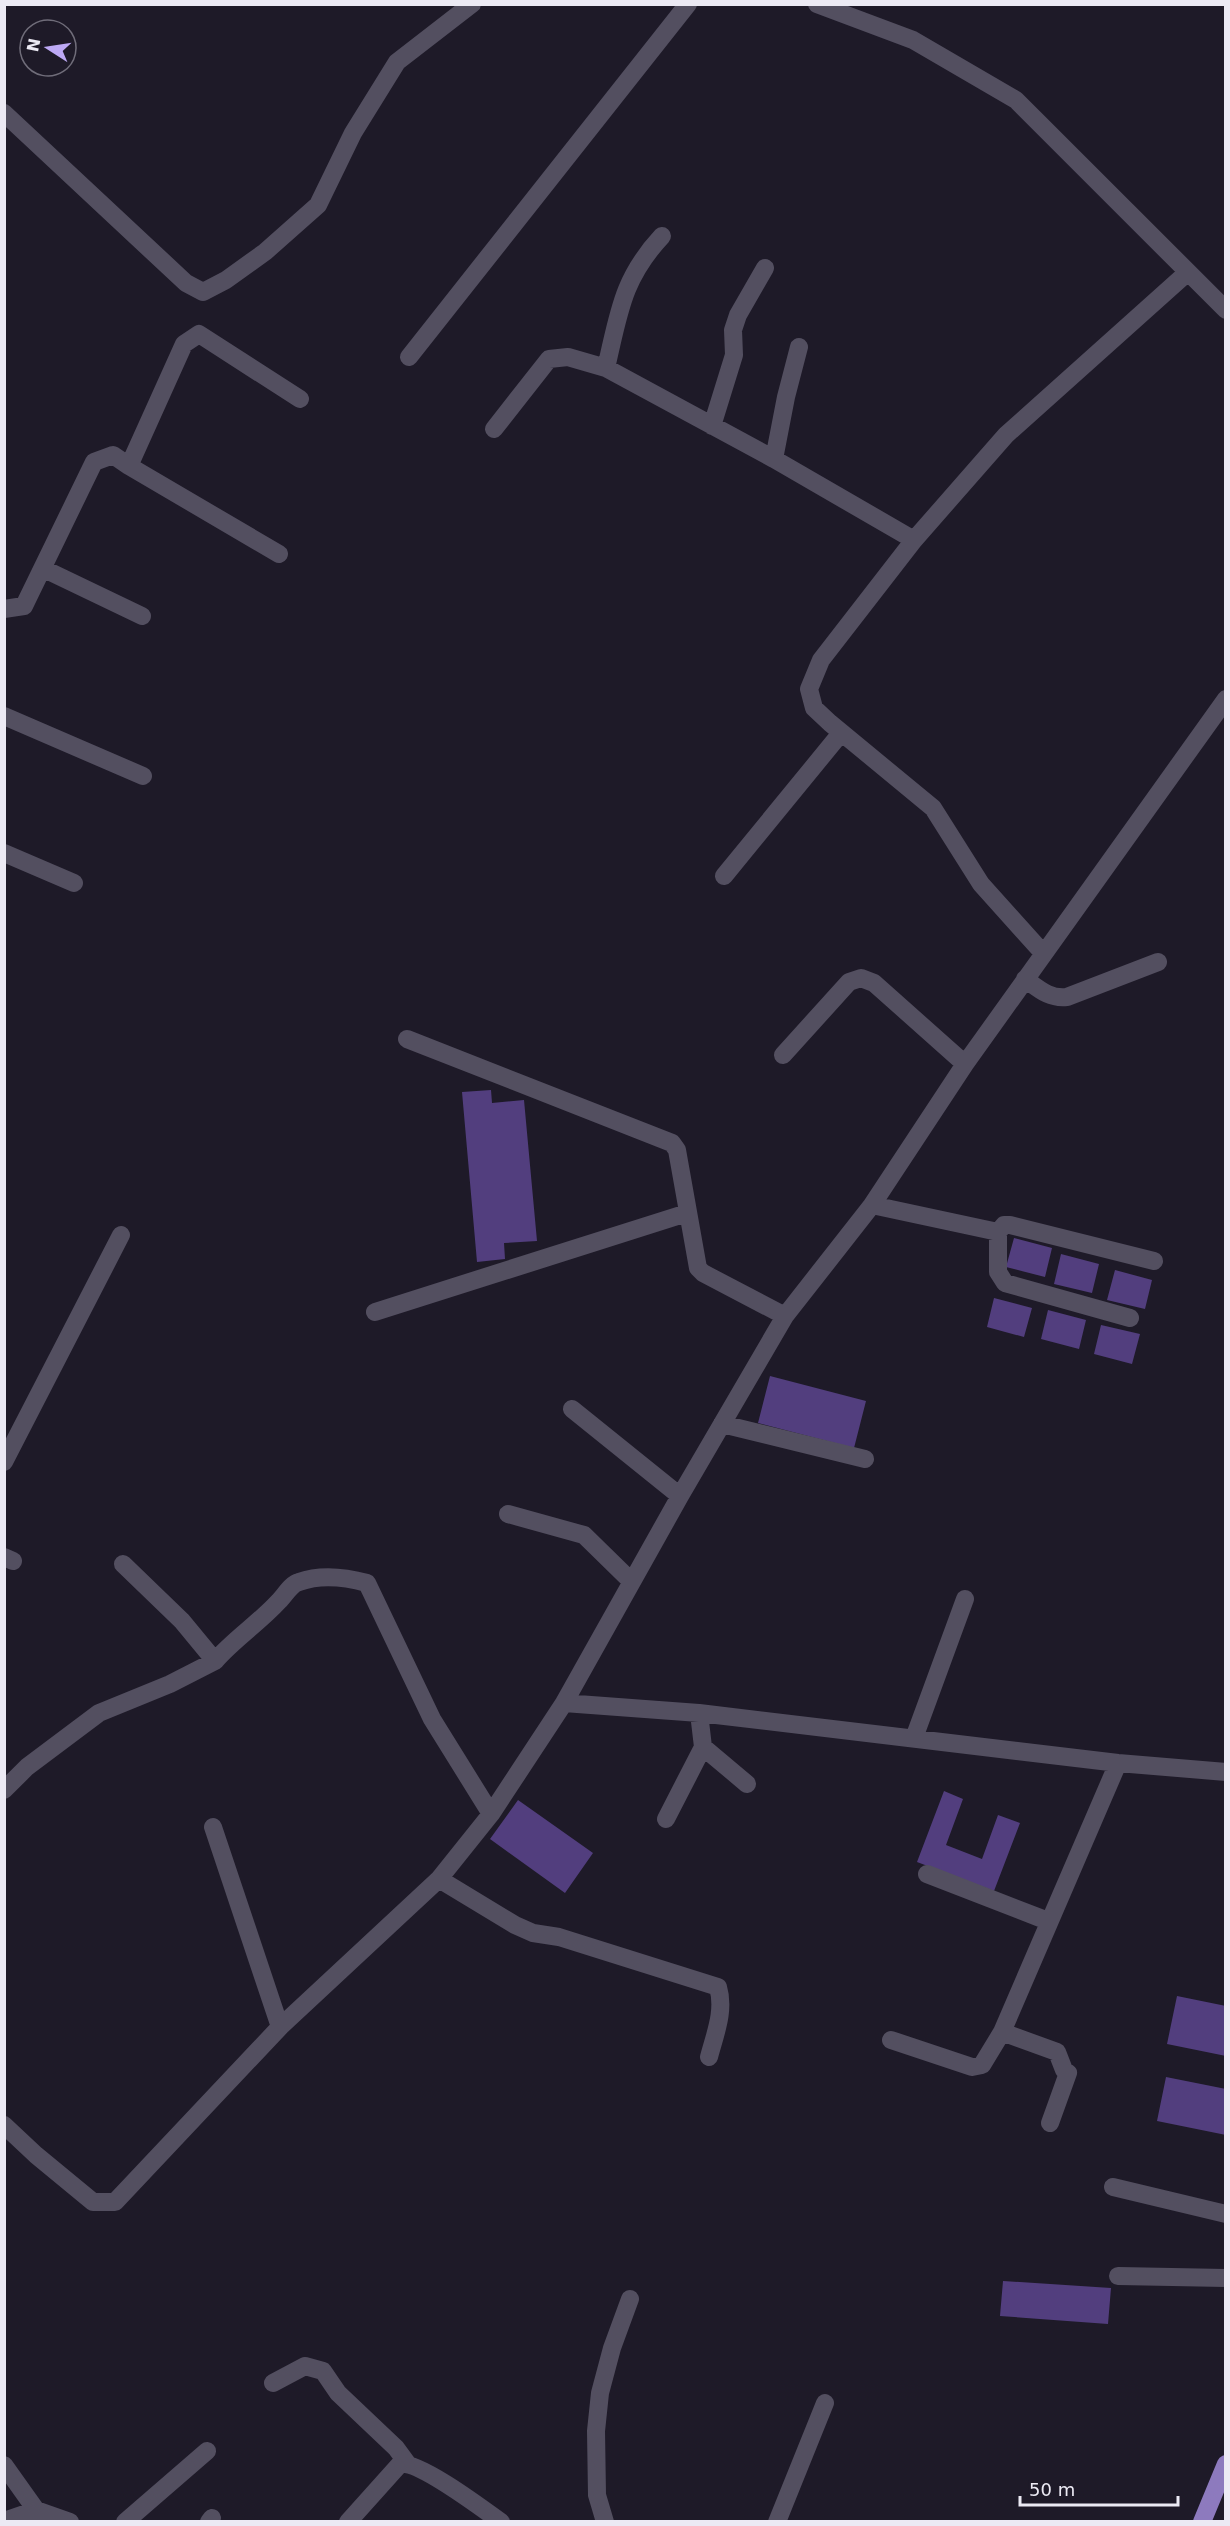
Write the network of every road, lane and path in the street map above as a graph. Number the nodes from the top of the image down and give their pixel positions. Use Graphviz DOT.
graph roads {
  1 [pos="472,4"];
  2 [pos="688,4"];
  3 [pos="817,4"];
  4 [pos="4,113"];
  5 [pos="662,236"];
  6 [pos="765,268"];
  7 [pos="1188,272"];
  8 [pos="1226,310"];
  9 [pos="799,347"];
  10 [pos="409,357"];
  11 [pos="606,368"];
  12 [pos="300,399"];
  13 [pos="712,426"];
  14 [pos="494,429"];
  15 [pos="774,459"];
  16 [pos="129,466"];
  17 [pos="914,540"];
  18 [pos="279,554"];
  19 [pos="44,569"];
  20 [pos="4,609"];
  21 [pos="142,616"];
  22 [pos="1226,699"];
  23 [pos="4,716"];
  24 [pos="841,733"];
  25 [pos="143,776"];
  26 [pos="4,853"];
  27 [pos="724,876"];
  28 [pos="74,883"];
  29 [pos="1043,953"];
  30 [pos="1158,962"];
  31 [pos="1025,979"];
  32 [pos="407,1039"];
  33 [pos="783,1055"];
  34 [pos="965,1064"];
  35 [pos="872,1205"];
  36 [pos="687,1213"];
  37 [pos="998,1232"];
  38 [pos="121,1235"];
  39 [pos="1154,1261"];
  40 [pos="375,1312"];
  41 [pos="785,1316"];
  42 [pos="1130,1318"];
  43 [pos="572,1409"];
  44 [pos="722,1424"];
  45 [pos="865,1459"];
  46 [pos="4,1462"];
  47 [pos="680,1496"];
  48 [pos="508,1514"];
  49 [pos="123,1564"];
  50 [pos="632,1582"];
  51 [pos="965,1599"];
  52 [pos="215,1661"];
  53 [pos="564,1703"];
  54 [pos="699,1713"];
  55 [pos="914,1738"];
  56 [pos="703,1747"];
  57 [pos="1118,1762"];
  58 [pos="1226,1772"];
  59 [pos="747,1784"];
  60 [pos="4,1790"];
  61 [pos="491,1814"];
  62 [pos="666,1819"];
  63 [pos="213,1827"];
  64 [pos="927,1874"];
  65 [pos="439,1879"];
  66 [pos="1048,1921"];
  67 [pos="280,2027"];
  68 [pos="1002,2032"];
  69 [pos="891,2040"];
  70 [pos="709,2057"];
  71 [pos="1050,2123"];
  72 [pos="4,2125"];
  73 [pos="1113,2187"];
  74 [pos="1226,2214"];
  75 [pos="1118,2276"];
  76 [pos="1226,2278"];
  77 [pos="630,2299"];
  78 [pos="273,2383"];
  79 [pos="825,2403"];
  80 [pos="207,2451"];
  81 [pos="407,2463"];
  82 [pos="1226,2464"];
  83 [pos="4,2465"];
  84 [pos="36,2510"];
  85 [pos="4,2521"];
  86 [pos="70,2522"];
  87 [pos="125,2522"];
  88 [pos="348,2522"];
  89 [pos="501,2522"];
  90 [pos="605,2522"];
  91 [pos="777,2522"];
  92 [pos="1202,2522"];
  1 -- 4 [label="street"];
  2 -- 10 [label="street"];
  3 -- 7 [label="street"];
  5 -- 11 [label="street"];
  6 -- 13 [label="street"];
  7 -- 8 [label="street"];
  7 -- 17 [label="street"];
  9 -- 15 [label="street"];
  11 -- 13 [label="street"];
  11 -- 14 [label="street"];
  12 -- 16 [label="street"];
  13 -- 15 [label="street"];
  15 -- 17 [label="street"];
  16 -- 18 [label="street"];
  16 -- 19 [label="street"];
  17 -- 24 [label="street"];
  19 -- 20 [label="street"];
  19 -- 21 [label="street"];
  22 -- 29 [label="street"];
  23 -- 25 [label="street"];
  24 -- 27 [label="street"];
  24 -- 29 [label="street"];
  26 -- 28 [label="street"];
  29 -- 31 [label="street"];
  30 -- 31 [label="street"];
  31 -- 34 [label="street"];
  32 -- 36 [label="street"];
  33 -- 34 [label="street"];
  34 -- 35 [label="street"];
  35 -- 37 [label="street"];
  35 -- 41 [label="street"];
  36 -- 40 [label="street"];
  36 -- 41 [label="street"];
  37 -- 39 [label="street"];
  37 -- 42 [label="street"];
  38 -- 46 [label="street"];
  41 -- 44 [label="street"];
  43 -- 47 [label="street"];
  44 -- 45 [label="street"];
  44 -- 47 [label="street"];
  47 -- 50 [label="street"];
  48 -- 50 [label="street"];
  49 -- 52 [label="street"];
  50 -- 53 [label="street"];
  51 -- 55 [label="street"];
  52 -- 60 [label="street"];
  52 -- 61 [label="street"];
  53 -- 54 [label="street"];
  53 -- 61 [label="street"];
  54 -- 55 [label="street"];
  54 -- 56 [label="street"];
  55 -- 57 [label="street"];
  56 -- 59 [label="street"];
  56 -- 62 [label="street"];
  57 -- 58 [label="street"];
  57 -- 66 [label="street"];
  61 -- 65 [label="street"];
  63 -- 67 [label="street"];
  64 -- 66 [label="street"];
  65 -- 67 [label="street"];
  65 -- 70 [label="street"];
  66 -- 68 [label="street"];
  67 -- 72 [label="street"];
  68 -- 69 [label="street"];
  68 -- 71 [label="street"];
  73 -- 74 [label="street"];
  75 -- 76 [label="street"];
  77 -- 90 [label="street"];
  78 -- 81 [label="street"];
  79 -- 91 [label="street"];
  80 -- 87 [label="street"];
  81 -- 88 [label="street"];
  81 -- 89 [label="street"];
  82 -- 92 [label="main road"];
  83 -- 84 [label="street"];
  84 -- 85 [label="street"];
  84 -- 86 [label="street"];
}
